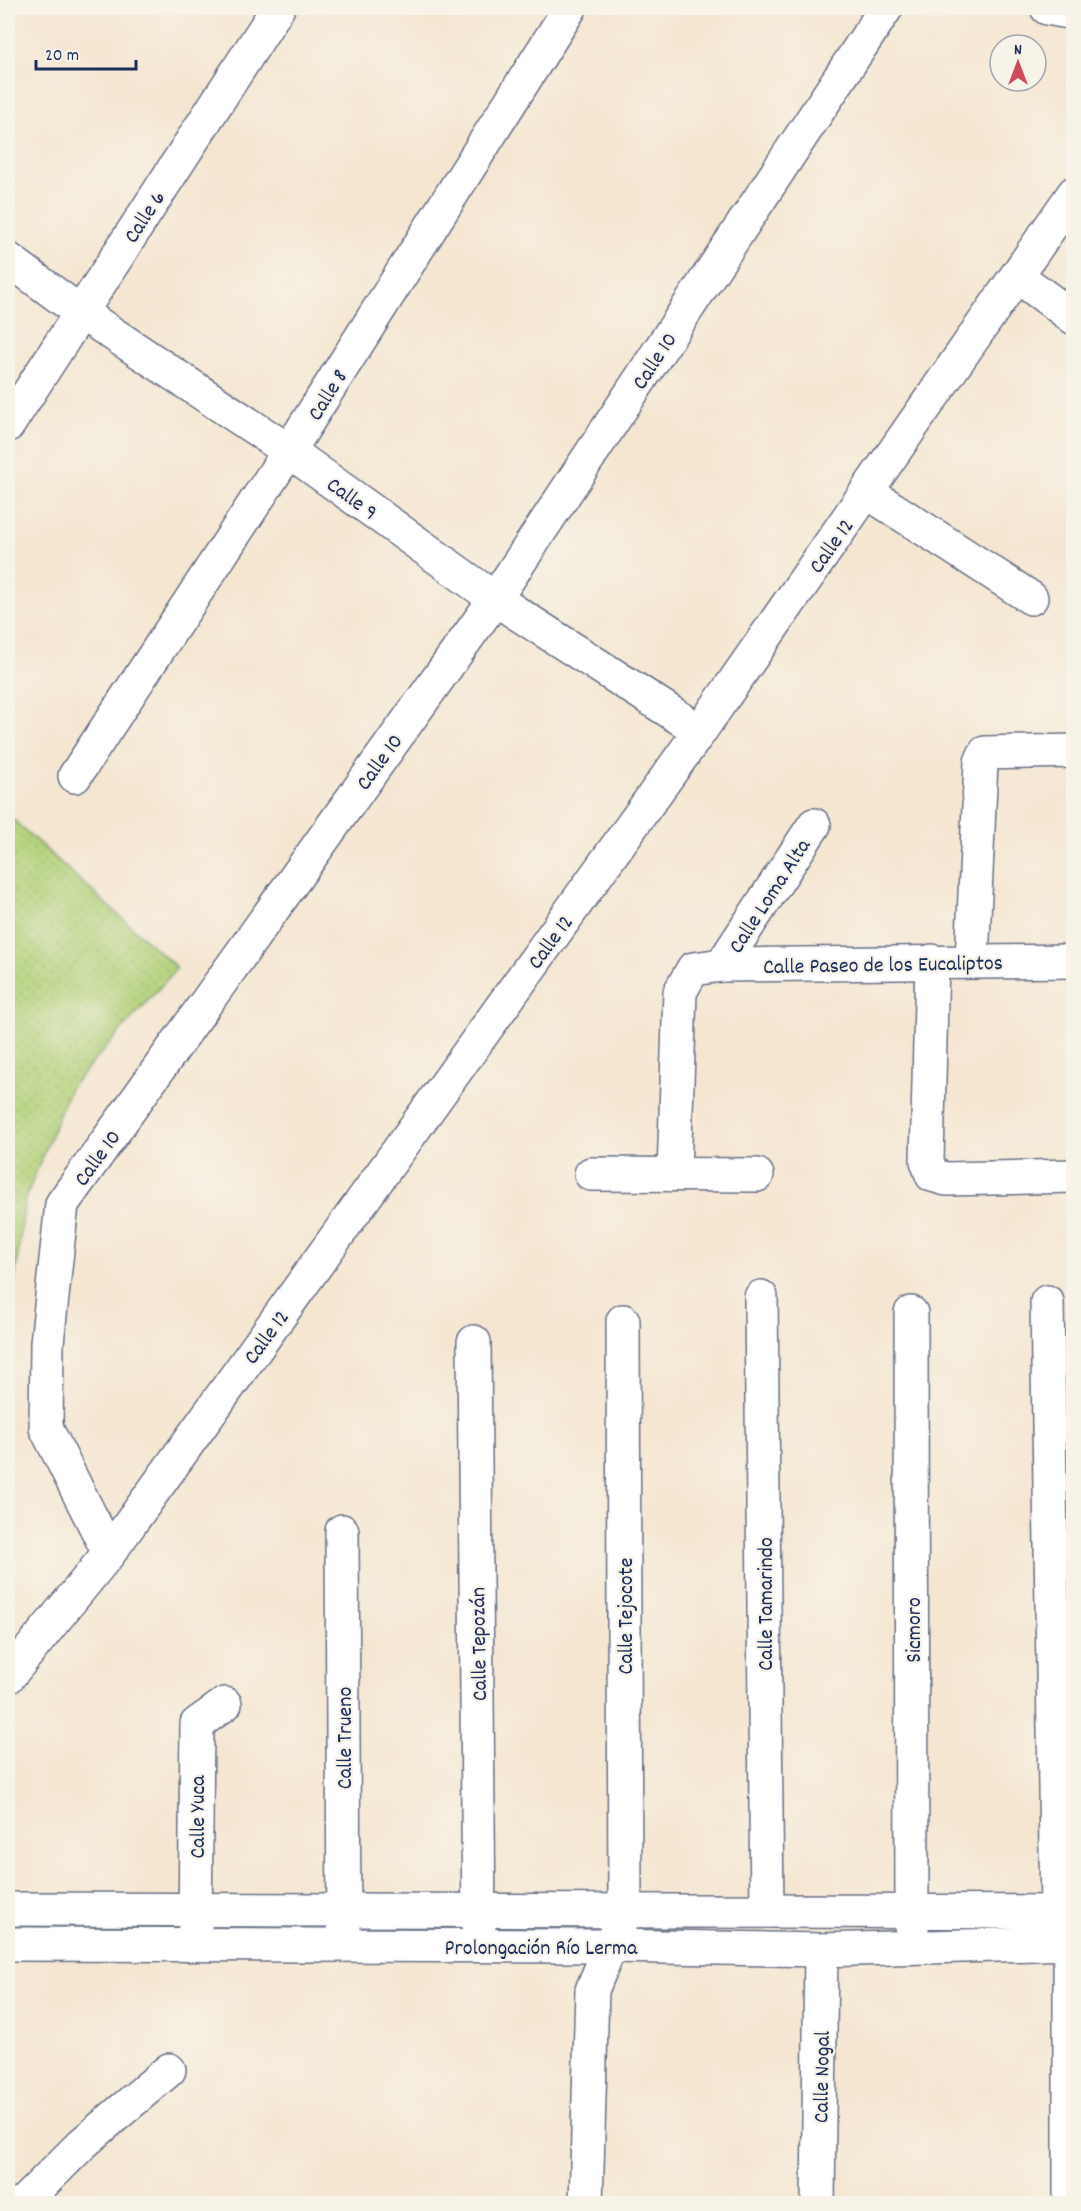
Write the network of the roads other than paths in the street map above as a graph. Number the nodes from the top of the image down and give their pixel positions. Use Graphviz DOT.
graph roads {
  1 [pos="278,8"];
  2 [pos="570,8"];
  3 [pos="886,8"];
  4 [pos="1047,8"];
  5 [pos="1074,13"];
  6 [pos="1074,194"];
  7 [pos="8,259"];
  8 [pos="1017,276"];
  9 [pos="80,312"];
  10 [pos="1074,318"];
  11 [pos="8,425"];
  12 [pos="290,452"];
  13 [pos="867,492"];
  14 [pos="1030,598"];
  15 [pos="495,599"];
  16 [pos="700,731"];
  17 [pos="1074,751"];
  18 [pos="75,776"];
  19 [pos="814,825"];
  20 [pos="932,961"];
  21 [pos="972,961"];
  22 [pos="1074,961"];
  23 [pos="708,967"];
  24 [pos="591,1174"];
  25 [pos="674,1174"];
  26 [pos="757,1175"];
  27 [pos="1074,1176"];
  28 [pos="761,1297"];
  29 [pos="1047,1302"];
  30 [pos="911,1313"];
  31 [pos="623,1321"];
  32 [pos="474,1342"];
  33 [pos="342,1531"];
  34 [pos="110,1553"];
  35 [pos="8,1677"];
  36 [pos="225,1704"];
  37 [pos="8,1908"];
  38 [pos="195,1909"];
  39 [pos="343,1910"];
  40 [pos="480,1910"];
  41 [pos="625,1911"];
  42 [pos="767,1911"];
  43 [pos="913,1912"];
  44 [pos="1069,1927"];
  45 [pos="8,1944"];
  46 [pos="195,1945"];
  47 [pos="344,1945"];
  48 [pos="479,1946"];
  49 [pos="610,1946"];
  50 [pos="912,1948"];
  51 [pos="822,1950"];
  52 [pos="169,2070"];
  53 [pos="22,2204"];
  54 [pos="586,2204"];
  55 [pos="818,2204"];
  56 [pos="1070,2204"];
  1 -- 9 [label="street, Calle 6"];
  2 -- 12 [label="street, Calle 8"];
  3 -- 15 [label="street, Calle 10"];
  4 -- 5 [label="street"];
  6 -- 8 [label="street, Calle 12"];
  7 -- 9 [label="street, Calle 9"];
  8 -- 10 [label="street"];
  8 -- 13 [label="street, Calle 12"];
  9 -- 11 [label="street, Calle 6"];
  9 -- 12 [label="street, Calle 9"];
  12 -- 15 [label="street, Calle 9"];
  12 -- 18 [label="street, Calle 8"];
  13 -- 14 [label="street"];
  13 -- 16 [label="street, Calle 12"];
  15 -- 16 [label="street, Calle 9"];
  15 -- 34 [label="street, Calle 10"];
  16 -- 34 [label="street, Calle 12"];
  17 -- 21 [label="street"];
  19 -- 23 [label="street, Calle Loma Alta"];
  20 -- 21 [label="street, Calle Paseo de los Eucaliptos"];
  20 -- 23 [label="street, Calle Paseo de los Eucaliptos"];
  20 -- 27 [label="street"];
  21 -- 22 [label="street, Calle Paseo de los Eucaliptos"];
  23 -- 25 [label="street, Calle Loma Alta"];
  24 -- 25 [label="street"];
  25 -- 26 [label="street"];
  28 -- 42 [label="street, Calle Tamarindo"];
  29 -- 44 [label="street"];
  30 -- 43 [label="street, Sicmoro"];
  31 -- 41 [label="street, Calle Tejocote"];
  32 -- 40 [label="street, Calle Tepozán"];
  33 -- 39 [label="street, Calle Trueno"];
  34 -- 35 [label="street, Calle 12"];
  36 -- 38 [label="street, Calle Yuca"];
  37 -- 38 [label="street, Prolongación Río Lerma"];
  38 -- 39 [label="street, Prolongación Río Lerma"];
  38 -- 46 [label="street, Calle Yuca"];
  39 -- 40 [label="street, Prolongación Río Lerma"];
  39 -- 47 [label="street, Calle Trueno"];
  40 -- 41 [label="street, Prolongación Río Lerma"];
  40 -- 48 [label="street, Calle Tepozán"];
  41 -- 42 [label="street, Prolongación Río Lerma"];
  41 -- 49 [label="street"];
  42 -- 43 [label="street, Prolongación Río Lerma"];
  43 -- 44 [label="street, Prolongación Río Lerma"];
  43 -- 50 [label="street, Sicmoro"];
  44 -- 50 [label="street, Prolongación Río Lerma"];
  44 -- 56 [label="street"];
  45 -- 46 [label="street, Prolongación Río Lerma"];
  46 -- 47 [label="street, Prolongación Río Lerma"];
  47 -- 48 [label="street, Prolongación Río Lerma"];
  48 -- 49 [label="street, Prolongación Río Lerma"];
  49 -- 51 [label="street, Prolongación Río Lerma"];
  49 -- 54 [label="street"];
  50 -- 51 [label="street, Prolongación Río Lerma"];
  51 -- 55 [label="street, Calle Nogal"];
  52 -- 53 [label="street"];
}
